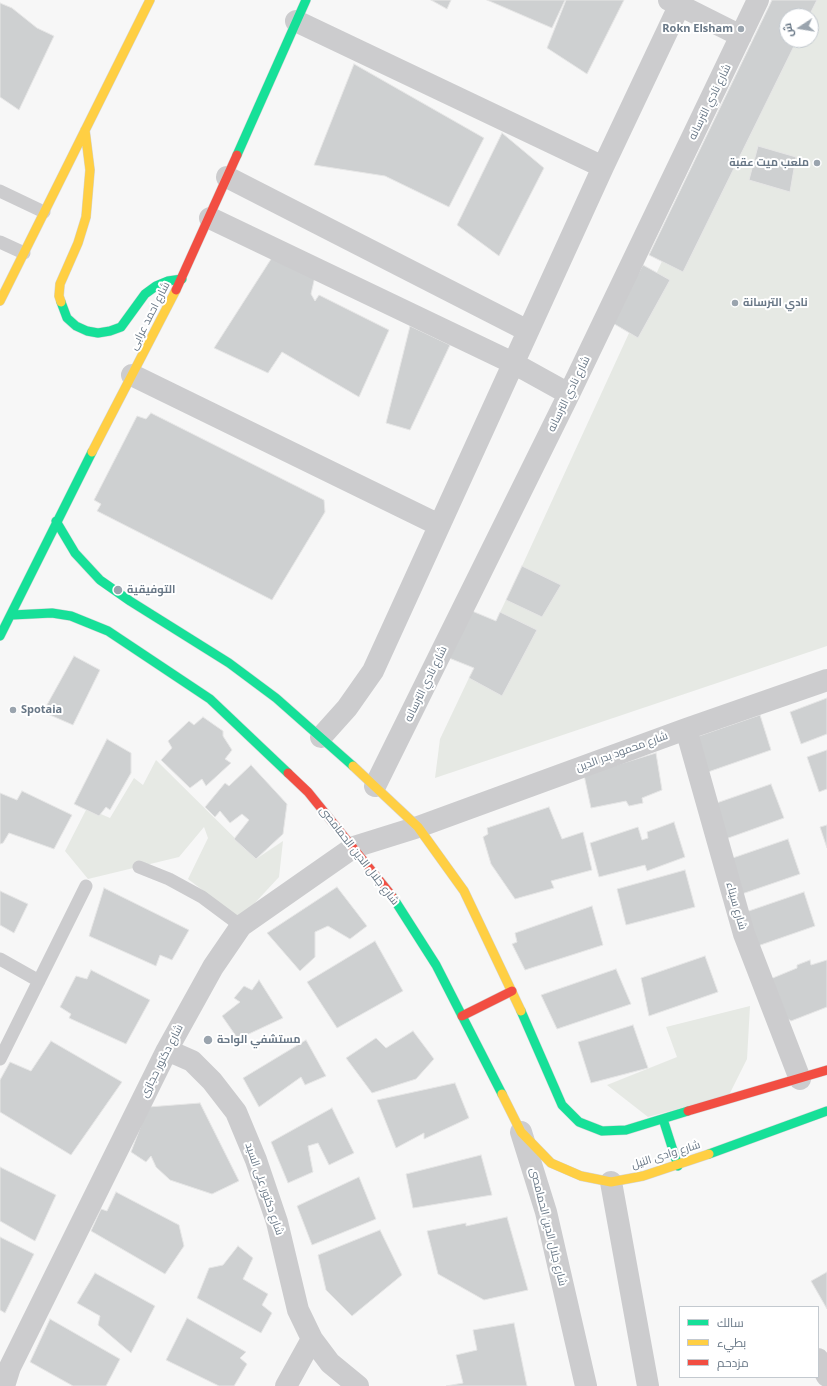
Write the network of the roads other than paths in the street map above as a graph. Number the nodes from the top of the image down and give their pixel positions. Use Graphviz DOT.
graph roads {
  1 [pos="150,0"];
  2 [pos="306,0"];
  3 [pos="758,0"];
  4 [pos="677,2"];
  5 [pos="296,21"];
  6 [pos="741,36"];
  7 [pos="85,130"];
  8 [pos="603,167"];
  9 [pos="227,177"];
  10 [pos="0,191"];
  11 [pos="44,212"];
  12 [pos="210,218"];
  13 [pos="0,242"];
  14 [pos="24,253"];
  15 [pos="182,279"];
  16 [pos="0,301"];
  17 [pos="528,331"];
  18 [pos="513,363"];
  19 [pos="132,375"];
  20 [pos="569,394"];
  21 [pos="56,521"];
  22 [pos="439,525"];
  23 [pos="12,615"];
  24 [pos="0,636"];
  25 [pos="827,680"];
  26 [pos="686,729"];
  27 [pos="321,736"];
  28 [pos="376,786"];
  29 [pos="418,827"];
  30 [pos="354,847"];
  31 [pos="139,867"];
  32 [pos="86,886"];
  33 [pos="241,926"];
  34 [pos="0,959"];
  35 [pos="39,981"];
  36 [pos="512,991"];
  37 [pos="462,1016"];
  38 [pos="167,1050"];
  39 [pos="0,1059"];
  40 [pos="827,1070"];
  41 [pos="800,1079"];
  42 [pos="827,1111"];
  43 [pos="663,1119"];
  44 [pos="521,1132"];
  45 [pos="678,1166"];
  46 [pos="611,1182"];
  47 [pos="312,1339"];
  48 [pos="819,1361"];
  49 [pos="827,1376"];
  50 [pos="4,1386"];
  51 [pos="286,1386"];
  52 [pos="358,1386"];
  53 [pos="586,1386"];
  54 [pos="648,1386"];
  1 -- 7 [label="main road"];
  2 -- 5 [label="main road, شارع احمد عرابى"];
  3 -- 6 [label="street, شارع نادي الترسانه"];
  4 -- 6 [label="street"];
  4 -- 8 [label="street"];
  5 -- 8 [label="street"];
  5 -- 9 [label="main road, شارع احمد عرابى"];
  6 -- 20 [label="street, شارع نادي الترسانه"];
  7 -- 11 [label="main road"];
  7 -- 15 [label="main road"];
  8 -- 17 [label="street"];
  9 -- 12 [label="main road, شارع احمد عرابى"];
  9 -- 17 [label="street"];
  10 -- 11 [label="lane"];
  11 -- 14 [label="main road"];
  12 -- 15 [label="main road, شارع احمد عرابى"];
  12 -- 18 [label="street"];
  13 -- 14 [label="lane"];
  14 -- 16 [label="main road"];
  15 -- 19 [label="main road, شارع احمد عرابى"];
  17 -- 18 [label="street"];
  18 -- 20 [label="street"];
  18 -- 22 [label="street"];
  19 -- 21 [label="main road, شارع احمد عرابى"];
  19 -- 22 [label="street"];
  20 -- 28 [label="street, شارع نادي الترسانه"];
  21 -- 23 [label="main road, شارع احمد عرابى"];
  21 -- 27 [label="main road"];
  22 -- 27 [label="street"];
  23 -- 24 [label="main road, شارع احمد عرابى"];
  23 -- 30 [label="main road, شارع جلال الدين الحمامصى"];
  25 -- 26 [label="street, شارع محمود بدر الدين"];
  26 -- 29 [label="street, شارع محمود بدر الدين"];
  26 -- 41 [label="street, شارع سيناء"];
  27 -- 28 [label="main road"];
  28 -- 29 [label="main road"];
  29 -- 30 [label="street, شارع دكتور حجازى"];
  29 -- 36 [label="main road"];
  30 -- 33 [label="street, شارع دكتور حجازى"];
  30 -- 37 [label="main road, شارع جلال الدين الحمامصى"];
  31 -- 33 [label="lane"];
  32 -- 35 [label="lane"];
  33 -- 38 [label="street, شارع دكتور حجازى"];
  34 -- 35 [label="lane"];
  35 -- 39 [label="lane"];
  36 -- 37 [label="main road"];
  36 -- 43 [label="main road"];
  37 -- 44 [label="main road, شارع جلال الدين الحمامصى"];
  38 -- 47 [label="street, شارع دكتور على السيد"];
  38 -- 50 [label="street, شارع دكتور حجازى"];
  40 -- 41 [label="main road"];
  41 -- 43 [label="main road"];
  42 -- 45 [label="main road, شارع وادى النيل"];
  43 -- 45 [label="main road"];
  44 -- 46 [label="main road, شارع وادى النيل"];
  44 -- 53 [label="street, شارع جلال الدين الحمامصى"];
  45 -- 46 [label="main road, شارع وادى النيل"];
  46 -- 54 [label="street"];
  47 -- 51 [label="street"];
  47 -- 52 [label="street, شارع دكتور على السيد"];
  48 -- 49 [label="street"];
}
